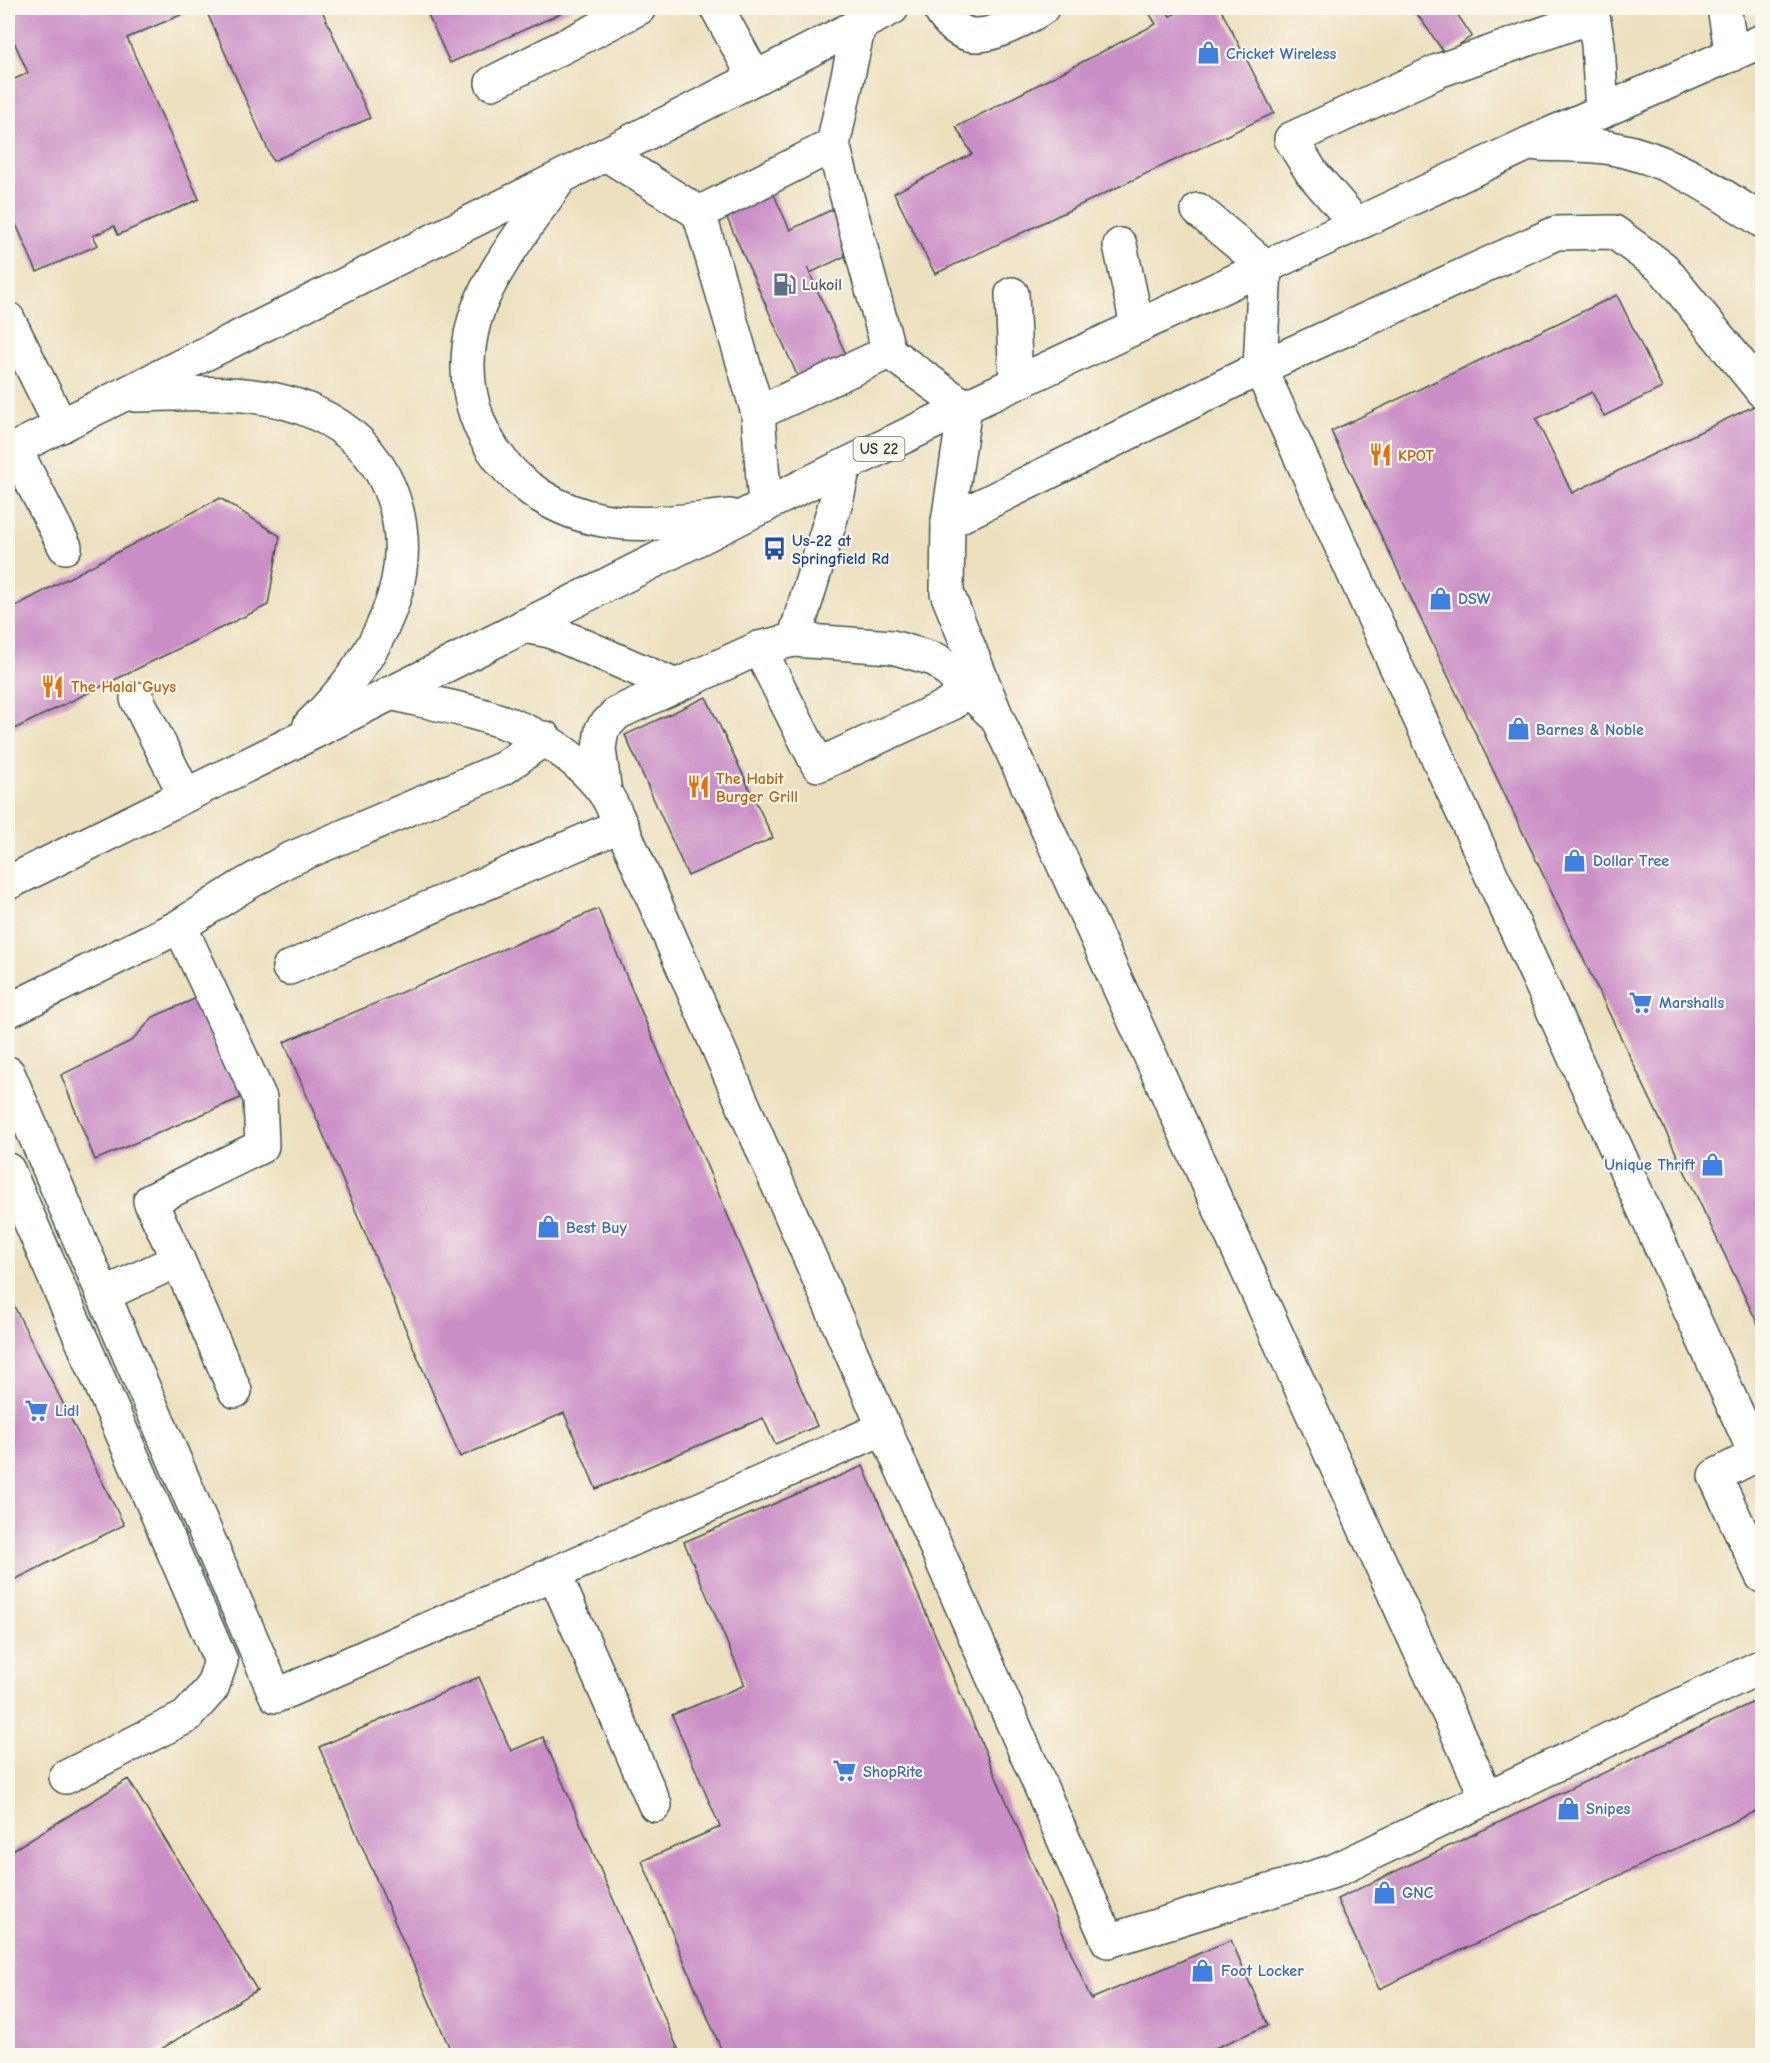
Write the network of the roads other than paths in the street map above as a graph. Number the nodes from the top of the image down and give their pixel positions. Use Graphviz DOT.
graph roads {
  1 [pos="639,8"];
  2 [pos="717,8"];
  3 [pos="892,8"];
  4 [pos="939,8"];
  5 [pos="1042,8"];
  6 [pos="1724,8"];
  7 [pos="859,25"];
  8 [pos="1762,41"];
  9 [pos="1732,54"];
  10 [pos="755,78"];
  11 [pos="492,83"];
  12 [pos="1602,112"];
  13 [pos="1530,143"];
  14 [pos="833,145"];
  15 [pos="606,154"];
  16 [pos="561,177"];
  17 [pos="1198,210"];
  18 [pos="699,213"];
  19 [pos="1762,221"];
  20 [pos="1356,224"];
  21 [pos="1120,245"];
  22 [pos="1264,266"];
  23 [pos="1012,294"];
  24 [pos="1137,325"];
  25 [pos="12,339"];
  26 [pos="889,352"];
  27 [pos="1260,368"];
  28 [pos="1016,383"];
  29 [pos="1762,391"];
  30 [pos="127,395"];
  31 [pos="965,407"];
  32 [pos="758,413"];
  33 [pos="61,426"];
  34 [pos="11,451"];
  35 [pos="844,466"];
  36 [pos="757,510"];
  37 [pos="948,522"];
  38 [pos="65,547"];
  39 [pos="524,626"];
  40 [pos="794,640"];
  41 [pos="759,648"];
  42 [pos="963,685"];
  43 [pos="676,686"];
  44 [pos="390,693"];
  45 [pos="137,699"];
  46 [pos="998,720"];
  47 [pos="544,738"];
  48 [pos="292,743"];
  49 [pos="605,793"];
  50 [pos="185,795"];
  51 [pos="621,825"];
  52 [pos="8,882"];
  53 [pos="180,927"];
  54 [pos="289,968"];
  55 [pos="8,1011"];
  56 [pos="8,1073"];
  57 [pos="8,1170"];
  58 [pos="177,1260"];
  59 [pos="103,1295"];
  60 [pos="235,1391"];
  61 [pos="884,1428"];
  62 [pos="1759,1454"];
  63 [pos="554,1573"];
  64 [pos="1762,1576"];
  65 [pos="1762,1666"];
  66 [pos="66,1778"];
  67 [pos="1487,1798"];
  68 [pos="655,1805"];
  1 -- 11 [label="main road"];
  2 -- 10 [label="main road"];
  3 -- 7 [label="main road"];
  4 -- 5 [label="main road"];
  6 -- 9 [label="main road"];
  7 -- 10 [label="main road"];
  7 -- 14 [label="main road"];
  8 -- 9 [label="main road, US 22"];
  9 -- 12 [label="main road, US 22"];
  10 -- 15 [label="main road"];
  12 -- 13 [label="main road, US 22"];
  12 -- 20 [label="main road"];
  13 -- 19 [label="main road"];
  13 -- 20 [label="main road, US 22"];
  14 -- 18 [label="main road"];
  14 -- 26 [label="main road"];
  15 -- 16 [label="main road"];
  15 -- 18 [label="main road"];
  16 -- 30 [label="main road"];
  16 -- 36 [label="main road"];
  17 -- 22 [label="main road"];
  18 -- 32 [label="main road"];
  20 -- 22 [label="main road, US 22"];
  21 -- 24 [label="main road"];
  22 -- 24 [label="main road, US 22"];
  22 -- 27 [label="main road"];
  23 -- 28 [label="main road"];
  24 -- 28 [label="main road, US 22"];
  25 -- 33 [label="main road"];
  26 -- 31 [label="main road"];
  26 -- 32 [label="main road"];
  27 -- 29 [label="main road"];
  27 -- 37 [label="main road"];
  27 -- 62 [label="main road"];
  28 -- 31 [label="main road, US 22"];
  30 -- 33 [label="main road"];
  30 -- 48 [label="main road"];
  31 -- 35 [label="main road, US 22"];
  31 -- 37 [label="main road"];
  32 -- 36 [label="main road"];
  33 -- 34 [label="main road"];
  34 -- 38 [label="main road"];
  35 -- 36 [label="main road, US 22"];
  35 -- 40 [label="main road"];
  36 -- 39 [label="main road, US 22"];
  37 -- 46 [label="main road"];
  39 -- 43 [label="main road"];
  39 -- 44 [label="main road, US 22"];
  40 -- 41 [label="main road"];
  40 -- 42 [label="main road"];
  41 -- 42 [label="main road"];
  41 -- 43 [label="main road"];
  42 -- 46 [label="main road"];
  43 -- 49 [label="main road"];
  44 -- 47 [label="main road"];
  44 -- 48 [label="main road, US 22"];
  45 -- 50 [label="main road"];
  46 -- 67 [label="main road"];
  47 -- 49 [label="main road"];
  47 -- 53 [label="main road"];
  48 -- 50 [label="main road, US 22"];
  49 -- 51 [label="main road"];
  50 -- 52 [label="main road, US 22"];
  51 -- 54 [label="main road"];
  51 -- 61 [label="main road"];
  53 -- 55 [label="main road"];
  53 -- 58 [label="main road"];
  56 -- 59 [label="main road"];
  57 -- 66 [label="main road"];
  58 -- 59 [label="main road"];
  58 -- 60 [label="main road"];
  59 -- 63 [label="main road"];
  61 -- 63 [label="main road"];
  61 -- 67 [label="main road"];
  62 -- 64 [label="main road"];
  63 -- 68 [label="main road"];
  65 -- 67 [label="main road"];
}
